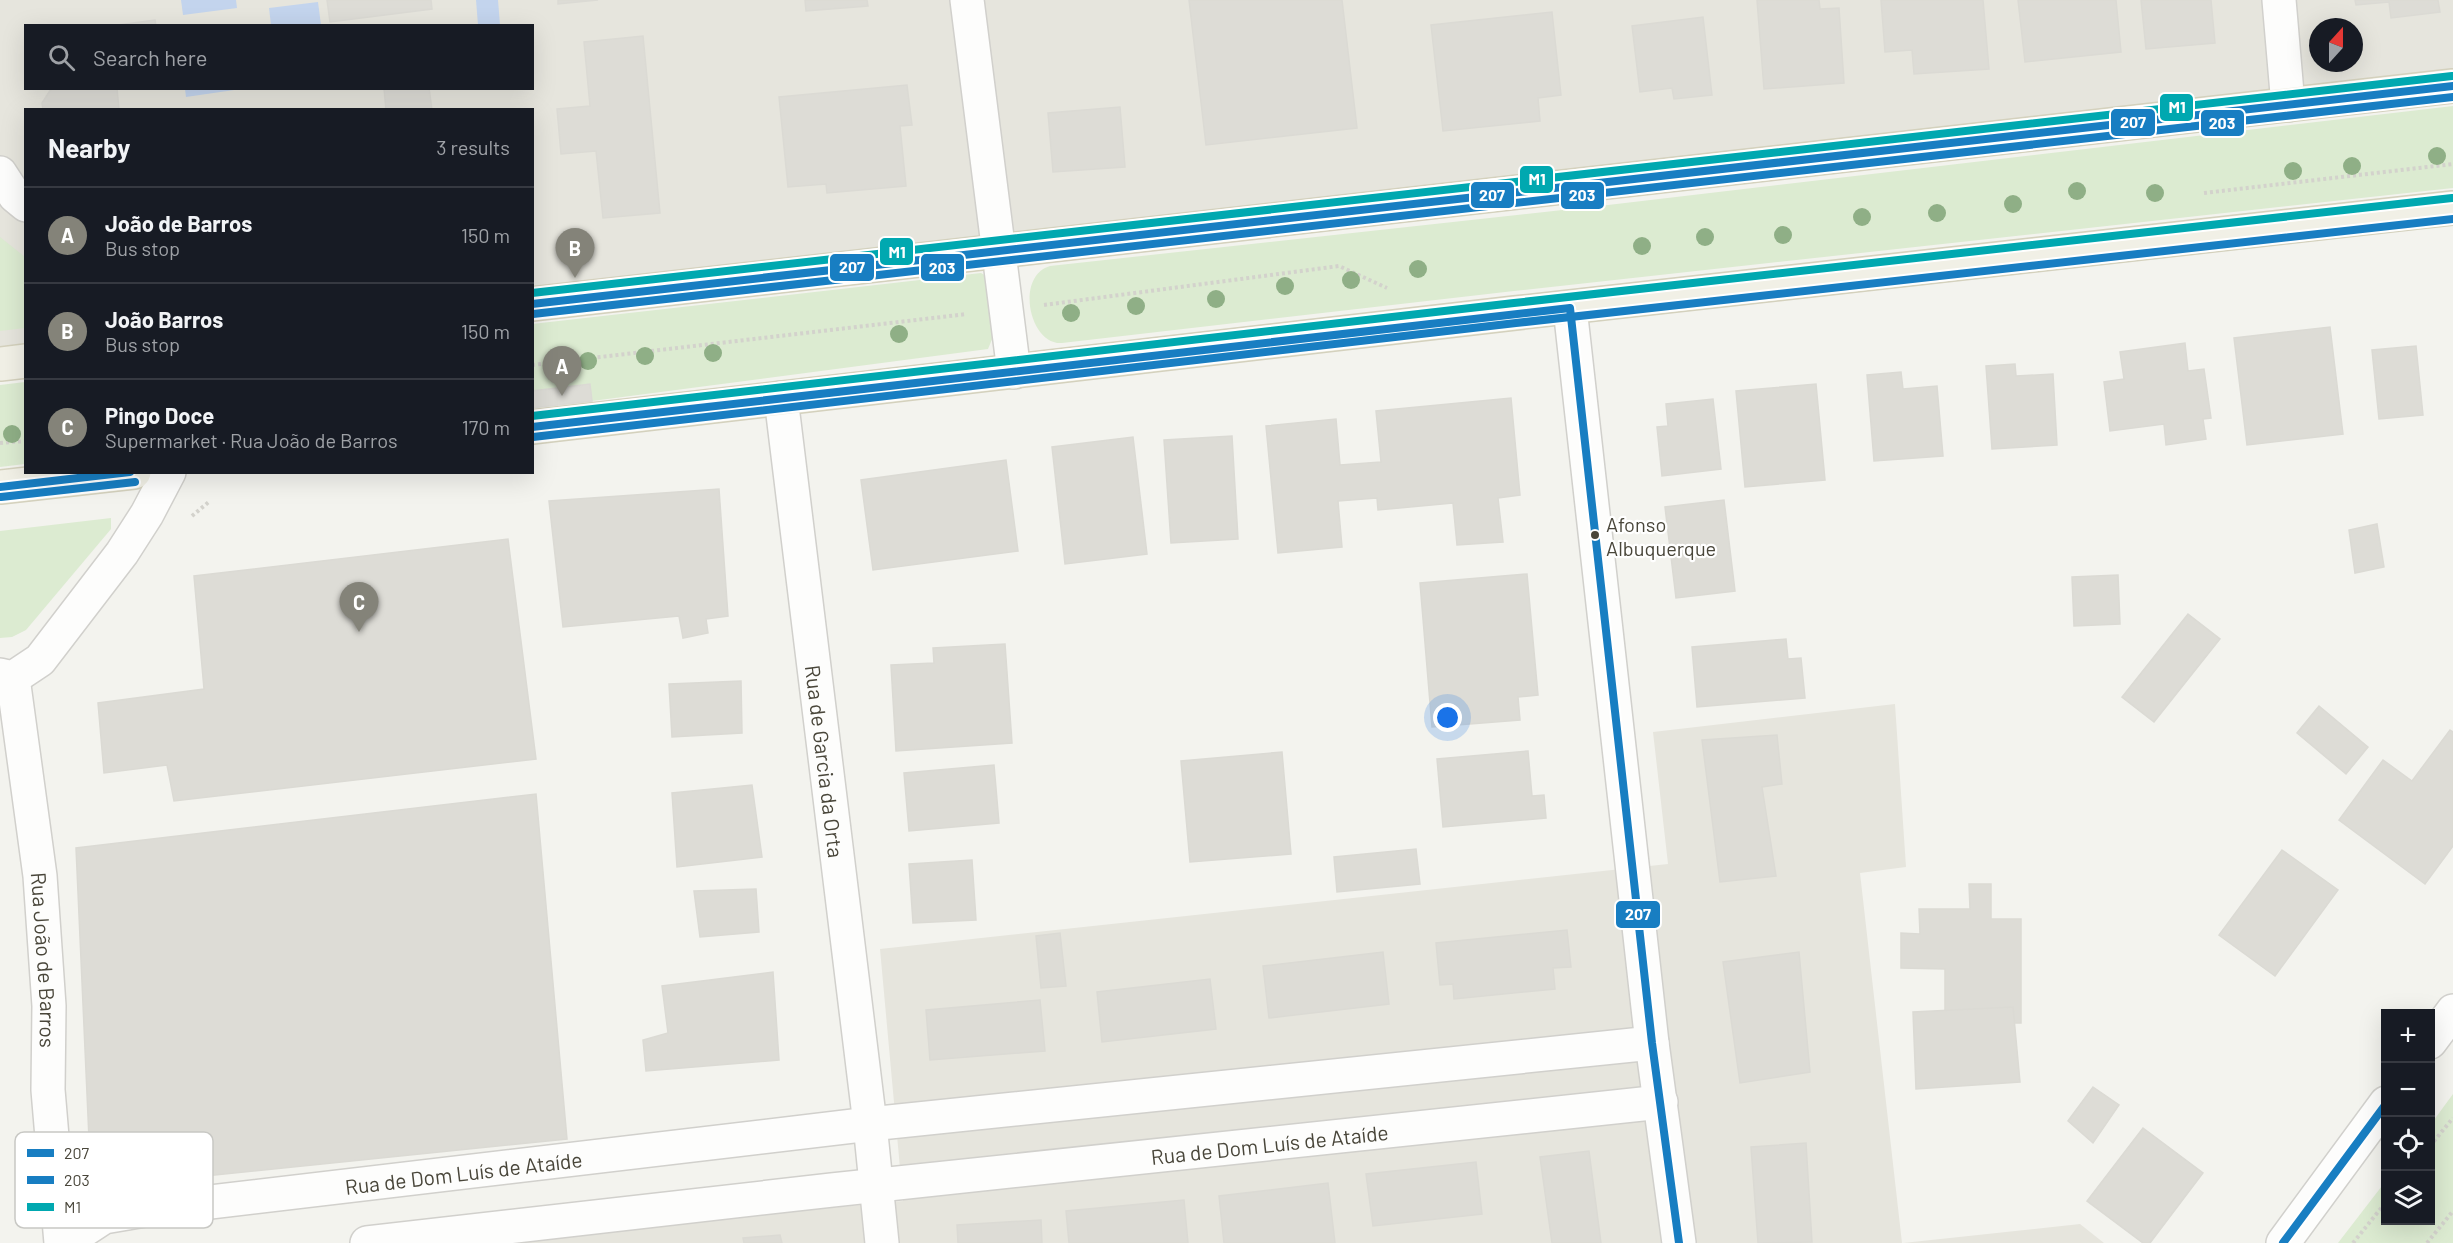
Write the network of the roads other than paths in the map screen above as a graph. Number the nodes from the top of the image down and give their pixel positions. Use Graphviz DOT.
graph roads {
  1 [pos="967,0"];
  2 [pos="2279,0"];
  3 [pos="2453,86"];
  4 [pos="2288,105"];
  5 [pos="0,173"];
  6 [pos="24,203"];
  7 [pos="2453,208"];
  8 [pos="999,252"];
  9 [pos="534,304"];
  10 [pos="1570,308"];
  11 [pos="24,361"];
  12 [pos="0,364"];
  13 [pos="1014,372"];
  14 [pos="782,398"];
  15 [pos="534,427"];
  16 [pos="116,474"];
  17 [pos="168,474"];
  18 [pos="0,487"];
  19 [pos="7,677"];
  20 [pos="2453,1011"];
  21 [pos="2435,1034"];
  22 [pos="1652,1043"];
  23 [pos="1661,1102"];
  24 [pos="2381,1108"];
  25 [pos="870,1124"];
  26 [pos="52,1132"];
  27 [pos="876,1186"];
  28 [pos="213,1202"];
  29 [pos="61,1228"];
  30 [pos="86,1228"];
  31 [pos="467,1237"];
  32 [pos="62,1243"];
  33 [pos="367,1243"];
  34 [pos="882,1243"];
  35 [pos="1678,1243"];
  36 [pos="2283,1243"];
  1 -- 8 [label="street"];
  2 -- 4 [label="street"];
  3 -- 4 [label="main road"];
  4 -- 8 [label="main road"];
  5 -- 6 [label="street"];
  7 -- 10 [label="main road"];
  8 -- 9 [label="main road"];
  8 -- 13 [label="street"];
  10 -- 13 [label="main road"];
  10 -- 22 [label="street"];
  11 -- 12 [label="main road"];
  13 -- 14 [label="main road"];
  14 -- 15 [label="main road"];
  14 -- 25 [label="street, Rua de Garcia da Orta"];
  16 -- 18 [label="main road"];
  17 -- 19 [label="street, Rua João de Barros"];
  19 -- 26 [label="street, Rua João de Barros"];
  20 -- 21 [label="street"];
  22 -- 23 [label="street"];
  22 -- 25 [label="street, Rua de Dom Luís de Ataíde"];
  23 -- 27 [label="street, Rua de Dom Luís de Ataíde"];
  23 -- 35 [label="street"];
  24 -- 36 [label="street"];
  25 -- 27 [label="street"];
  25 -- 28 [label="street, Rua de Dom Luís de Ataíde"];
  27 -- 31 [label="street, Rua de Dom Luís de Ataíde"];
  27 -- 34 [label="street"];
  29 -- 32 [label="street, Rua João de Barros"];
  30 -- 32 [label="street, Rua de Dom Luís de Ataíde"];
  31 -- 33 [label="street, Rua de Dom Luís de Ataíde"];
}
